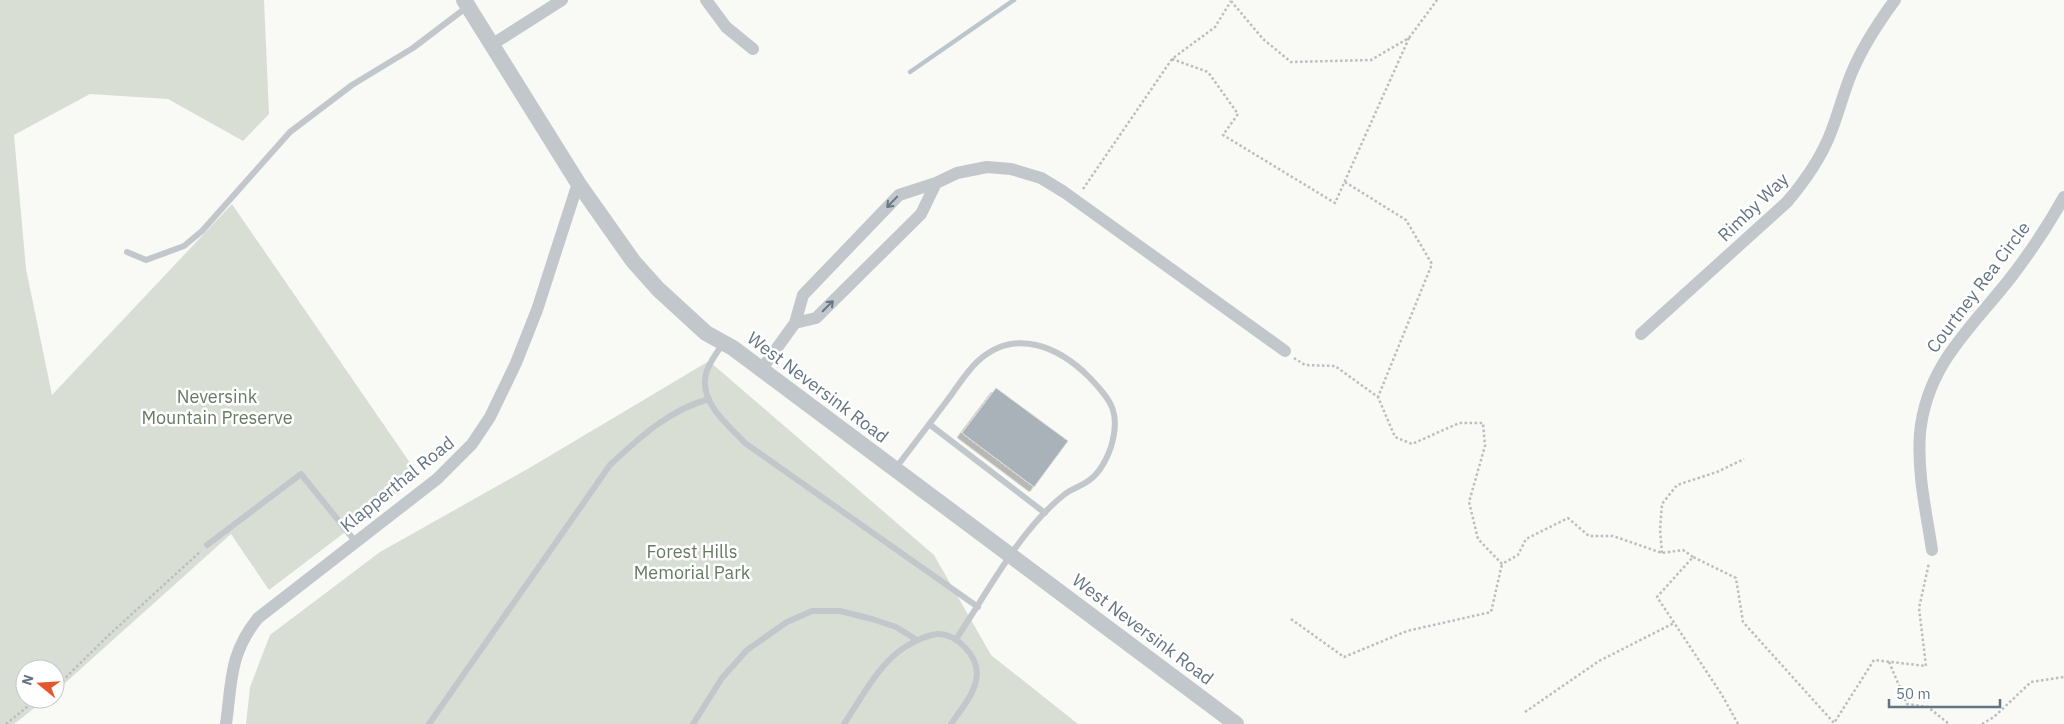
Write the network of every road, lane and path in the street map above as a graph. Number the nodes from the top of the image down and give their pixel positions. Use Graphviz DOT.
graph roads {
  1 [pos="562,0"];
  2 [pos="706,0"];
  3 [pos="1232,0"];
  4 [pos="1436,0"];
  5 [pos="1895,0"];
  6 [pos="466,3"];
  7 [pos="1409,38"];
  8 [pos="493,44"];
  9 [pos="753,49"];
  10 [pos="1172,59"];
  11 [pos="1345,182"];
  12 [pos="578,183"];
  13 [pos="936,183"];
  14 [pos="1082,190"];
  15 [pos="2064,197"];
  16 [pos="126,252"];
  17 [pos="795,323"];
  18 [pos="1642,334"];
  19 [pos="723,343"];
  20 [pos="1284,351"];
  21 [pos="761,370"];
  22 [pos="1378,397"];
  23 [pos="709,399"];
  24 [pos="929,424"];
  25 [pos="1744,459"];
  26 [pos="895,469"];
  27 [pos="1045,513"];
  28 [pos="355,541"];
  29 [pos="207,545"];
  30 [pos="1932,550"];
  31 [pos="1662,553"];
  32 [pos="1012,556"];
  33 [pos="1693,558"];
  34 [pos="1502,564"];
  35 [pos="978,607"];
  36 [pos="1291,619"];
  37 [pos="1674,623"];
  38 [pos="956,639"];
  39 [pos="917,640"];
  40 [pos="1889,662"];
  41 [pos="65,677"];
  42 [pos="2064,677"];
  43 [pos="25,709"];
  44 [pos="1526,712"];
  45 [pos="6,724"];
  46 [pos="226,724"];
  47 [pos="429,724"];
  48 [pos="694,724"];
  49 [pos="844,724"];
  50 [pos="951,724"];
  51 [pos="1236,724"];
  52 [pos="1738,724"];
  53 [pos="1948,724"];
  54 [pos="1982,724"];
  1 -- 8 [label="street"];
  2 -- 9 [label="street"];
  3 -- 7 [label="path"];
  3 -- 10 [label="path"];
  4 -- 7 [label="path"];
  5 -- 18 [label="street, Rimby Way"];
  6 -- 8 [label="street, West Neversink Road"];
  6 -- 16 [label="lane"];
  7 -- 11 [label="path"];
  8 -- 12 [label="street, West Neversink Road"];
  10 -- 11 [label="path"];
  10 -- 14 [label="path"];
  11 -- 22 [label="path"];
  12 -- 19 [label="street, West Neversink Road"];
  12 -- 28 [label="street, Klapperthal Road"];
  17 -- 13 [label="street, one-way"];
  13 -- 17 [label="street, one-way"];
  13 -- 20 [label="street"];
  15 -- 30 [label="street, Courtney Rea Circle"];
  17 -- 21 [label="street"];
  19 -- 21 [label="street, West Neversink Road"];
  19 -- 23 [label="lane"];
  20 -- 22 [label="path"];
  21 -- 26 [label="street, West Neversink Road"];
  22 -- 34 [label="path"];
  23 -- 35 [label="lane"];
  23 -- 47 [label="lane"];
  24 -- 26 [label="lane"];
  24 -- 27 [label="lane"];
  24 -- 27 [label="lane"];
  25 -- 31 [label="path"];
  26 -- 32 [label="street, West Neversink Road"];
  27 -- 32 [label="lane"];
  28 -- 29 [label="lane"];
  28 -- 46 [label="street, Klapperthal Road"];
  29 -- 41 [label="path"];
  30 -- 40 [label="path"];
  31 -- 33 [label="path"];
  31 -- 34 [label="path"];
  32 -- 35 [label="lane"];
  32 -- 51 [label="street, West Neversink Road"];
  33 -- 37 [label="path"];
  33 -- 40 [label="path"];
  34 -- 36 [label="path"];
  35 -- 38 [label="lane"];
  37 -- 44 [label="path"];
  37 -- 52 [label="path"];
  38 -- 39 [label="lane"];
  38 -- 50 [label="lane"];
  39 -- 48 [label="lane"];
  39 -- 49 [label="lane"];
  40 -- 53 [label="path"];
  42 -- 54 [label="path"];
  43 -- 45 [label="path"];
}
